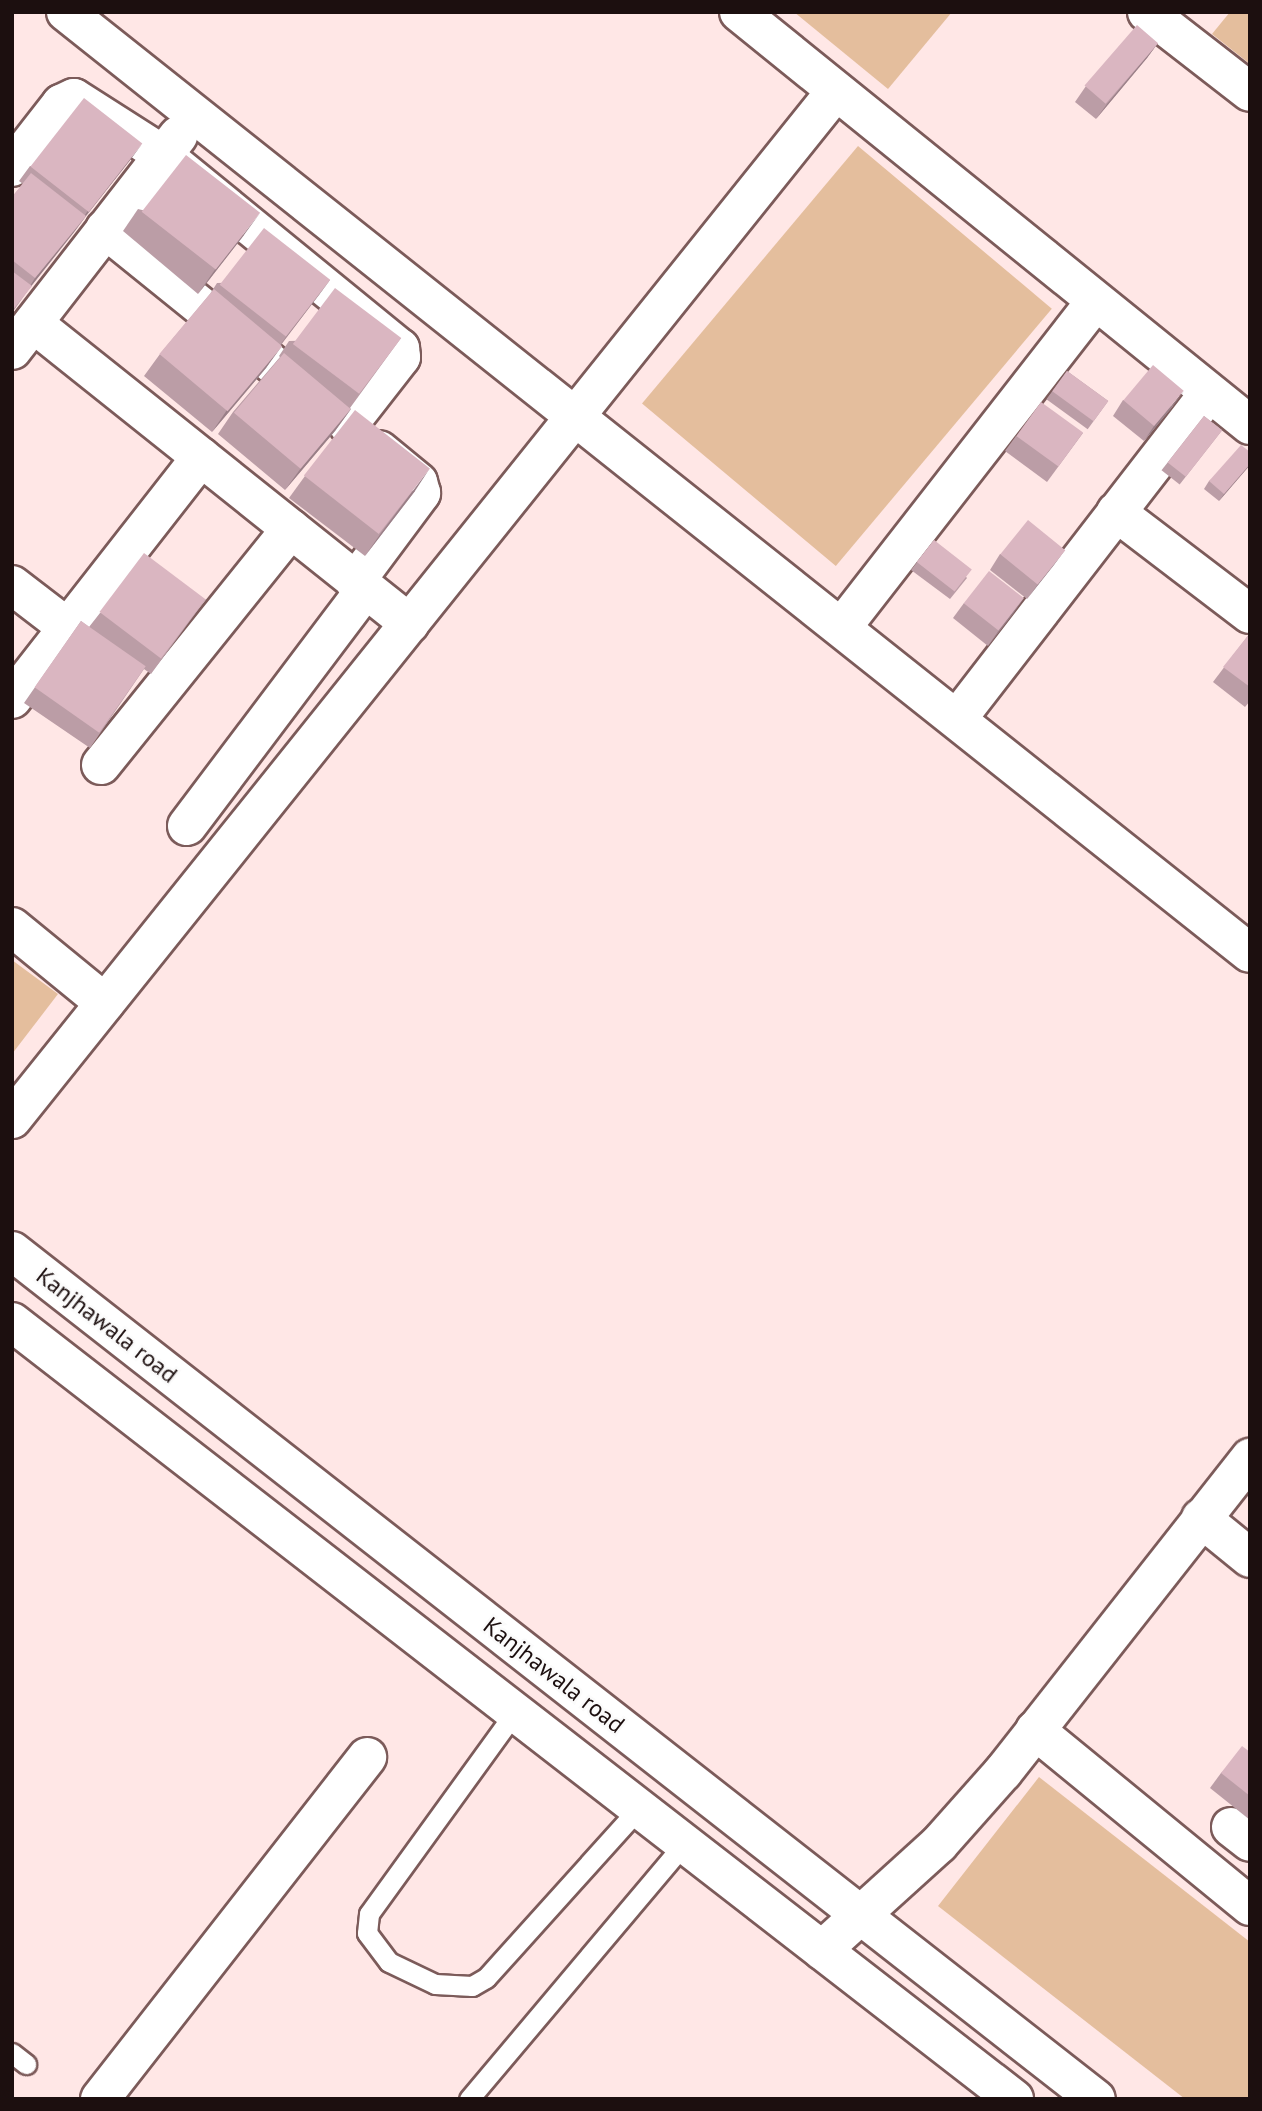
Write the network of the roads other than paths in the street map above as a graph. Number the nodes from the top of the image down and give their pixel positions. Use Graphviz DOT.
graph roads {
  1 [pos="66,12"];
  2 [pos="739,12"];
  3 [pos="1155,15"];
  4 [pos="836,91"];
  5 [pos="1250,92"];
  6 [pos="195,115"];
  7 [pos="163,155"];
  8 [pos="12,167"];
  9 [pos="105,229"];
  10 [pos="1095,302"];
  11 [pos="22,337"];
  12 [pos="1236,406"];
  13 [pos="576,417"];
  14 [pos="348,425"];
  15 [pos="201,457"];
  16 [pos="1116,512"];
  17 [pos="291,529"];
  18 [pos="12,585"];
  19 [pos="360,586"];
  20 [pos="1250,614"];
  21 [pos="410,624"];
  22 [pos="842,627"];
  23 [pos="68,628"];
  24 [pos="12,699"];
  25 [pos="957,719"];
  26 [pos="101,765"];
  27 [pos="187,825"];
  28 [pos="12,927"];
  29 [pos="1250,953"];
  30 [pos="105,1003"];
  31 [pos="12,1119"];
  32 [pos="12,1251"];
  33 [pos="12,1322"];
  34 [pos="1250,1458"];
  35 [pos="1201,1518"];
  36 [pos="1247,1550"];
  37 [pos="515,1712"];
  38 [pos="1035,1730"];
  39 [pos="367,1757"];
  40 [pos="639,1808"];
  41 [pos="684,1843"];
  42 [pos="1250,1906"];
  43 [pos="861,1916"];
  44 [pos="822,1950"];
  45 [pos="100,2099"];
  46 [pos="469,2099"];
  47 [pos="1014,2099"];
  48 [pos="1096,2099"];
  1 -- 6 [label="street"];
  2 -- 4 [label="street"];
  3 -- 5 [label="street"];
  4 -- 10 [label="street"];
  4 -- 13 [label="street"];
  6 -- 7 [label="street"];
  6 -- 13 [label="street"];
  7 -- 8 [label="street"];
  7 -- 9 [label="street"];
  7 -- 14 [label="street"];
  9 -- 11 [label="street"];
  9 -- 14 [label="street"];
  10 -- 12 [label="street"];
  10 -- 22 [label="street"];
  11 -- 15 [label="street"];
  12 -- 16 [label="street"];
  13 -- 21 [label="street"];
  13 -- 22 [label="street"];
  14 -- 19 [label="street"];
  15 -- 17 [label="street"];
  15 -- 23 [label="street"];
  16 -- 20 [label="street"];
  16 -- 25 [label="street"];
  17 -- 19 [label="street"];
  17 -- 26 [label="street"];
  18 -- 23 [label="street"];
  19 -- 21 [label="street"];
  19 -- 27 [label="street"];
  21 -- 30 [label="street"];
  22 -- 25 [label="street"];
  23 -- 24 [label="street"];
  25 -- 29 [label="street"];
  28 -- 30 [label="street"];
  30 -- 31 [label="street"];
  32 -- 43 [label="street, Kanjhawala road"];
  33 -- 37 [label="street"];
  34 -- 35 [label="street"];
  35 -- 36 [label="street"];
  35 -- 38 [label="street"];
  37 -- 40 [label="street"];
  37 -- 40 [label="lane"];
  38 -- 42 [label="street"];
  38 -- 43 [label="street"];
  39 -- 45 [label="street"];
  40 -- 41 [label="street"];
  41 -- 44 [label="street"];
  41 -- 46 [label="lane"];
  43 -- 44 [label="street"];
  43 -- 48 [label="street, Kanjhawala road"];
  44 -- 47 [label="street"];
}
